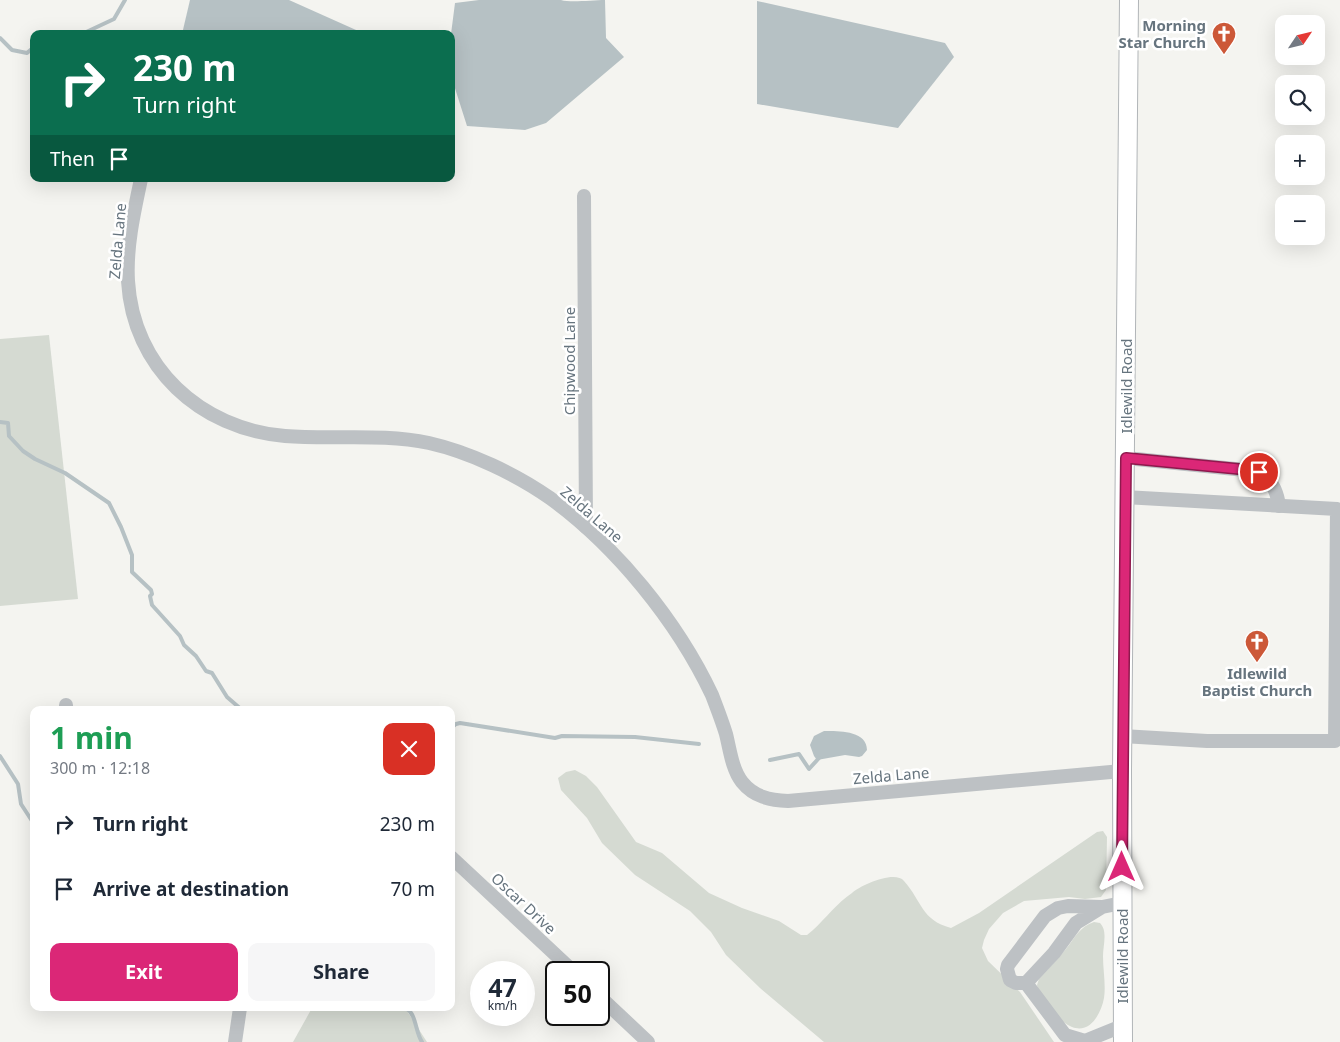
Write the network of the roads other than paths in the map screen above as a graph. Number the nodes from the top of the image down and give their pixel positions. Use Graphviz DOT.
graph roads {
  1 [pos="1129,0"];
  2 [pos="140,182"];
  3 [pos="584,196"];
  4 [pos="1126,458"];
  5 [pos="1124,497"];
  6 [pos="1279,506"];
  7 [pos="1338,509"];
  8 [pos="586,527"];
  9 [pos="1338,614"];
  10 [pos="1122,736"];
  11 [pos="1337,741"];
  12 [pos="1122,771"];
  13 [pos="455,861"];
  14 [pos="1122,903"];
  15 [pos="1102,906"];
  16 [pos="562,961"];
  17 [pos="1026,983"];
  18 [pos="610,1006"];
  19 [pos="239,1011"];
  20 [pos="1122,1034"];
  21 [pos="1078,1040"];
  22 [pos="234,1042"];
  23 [pos="648,1042"];
  1 -- 4 [label="main road, Idlewild Road"];
  2 -- 8 [label="street, Zelda Lane"];
  3 -- 8 [label="street, Chipwood Lane"];
  4 -- 5 [label="main road, Idlewild Road"];
  4 -- 6 [label="street"];
  5 -- 6 [label="street"];
  5 -- 10 [label="main road, Idlewild Road"];
  6 -- 7 [label="street"];
  7 -- 9 [label="street"];
  8 -- 12 [label="street, Zelda Lane"];
  9 -- 11 [label="street"];
  10 -- 11 [label="street"];
  10 -- 12 [label="main road, Idlewild Road"];
  12 -- 14 [label="main road, Idlewild Road"];
  13 -- 16 [label="street, Oscar Drive"];
  14 -- 15 [label="street"];
  14 -- 20 [label="main road, Idlewild Road"];
  15 -- 17 [label="street"];
  15 -- 17 [label="street"];
  17 -- 21 [label="street"];
  18 -- 23 [label="street"];
  19 -- 22 [label="street"];
  20 -- 21 [label="street"];
}
